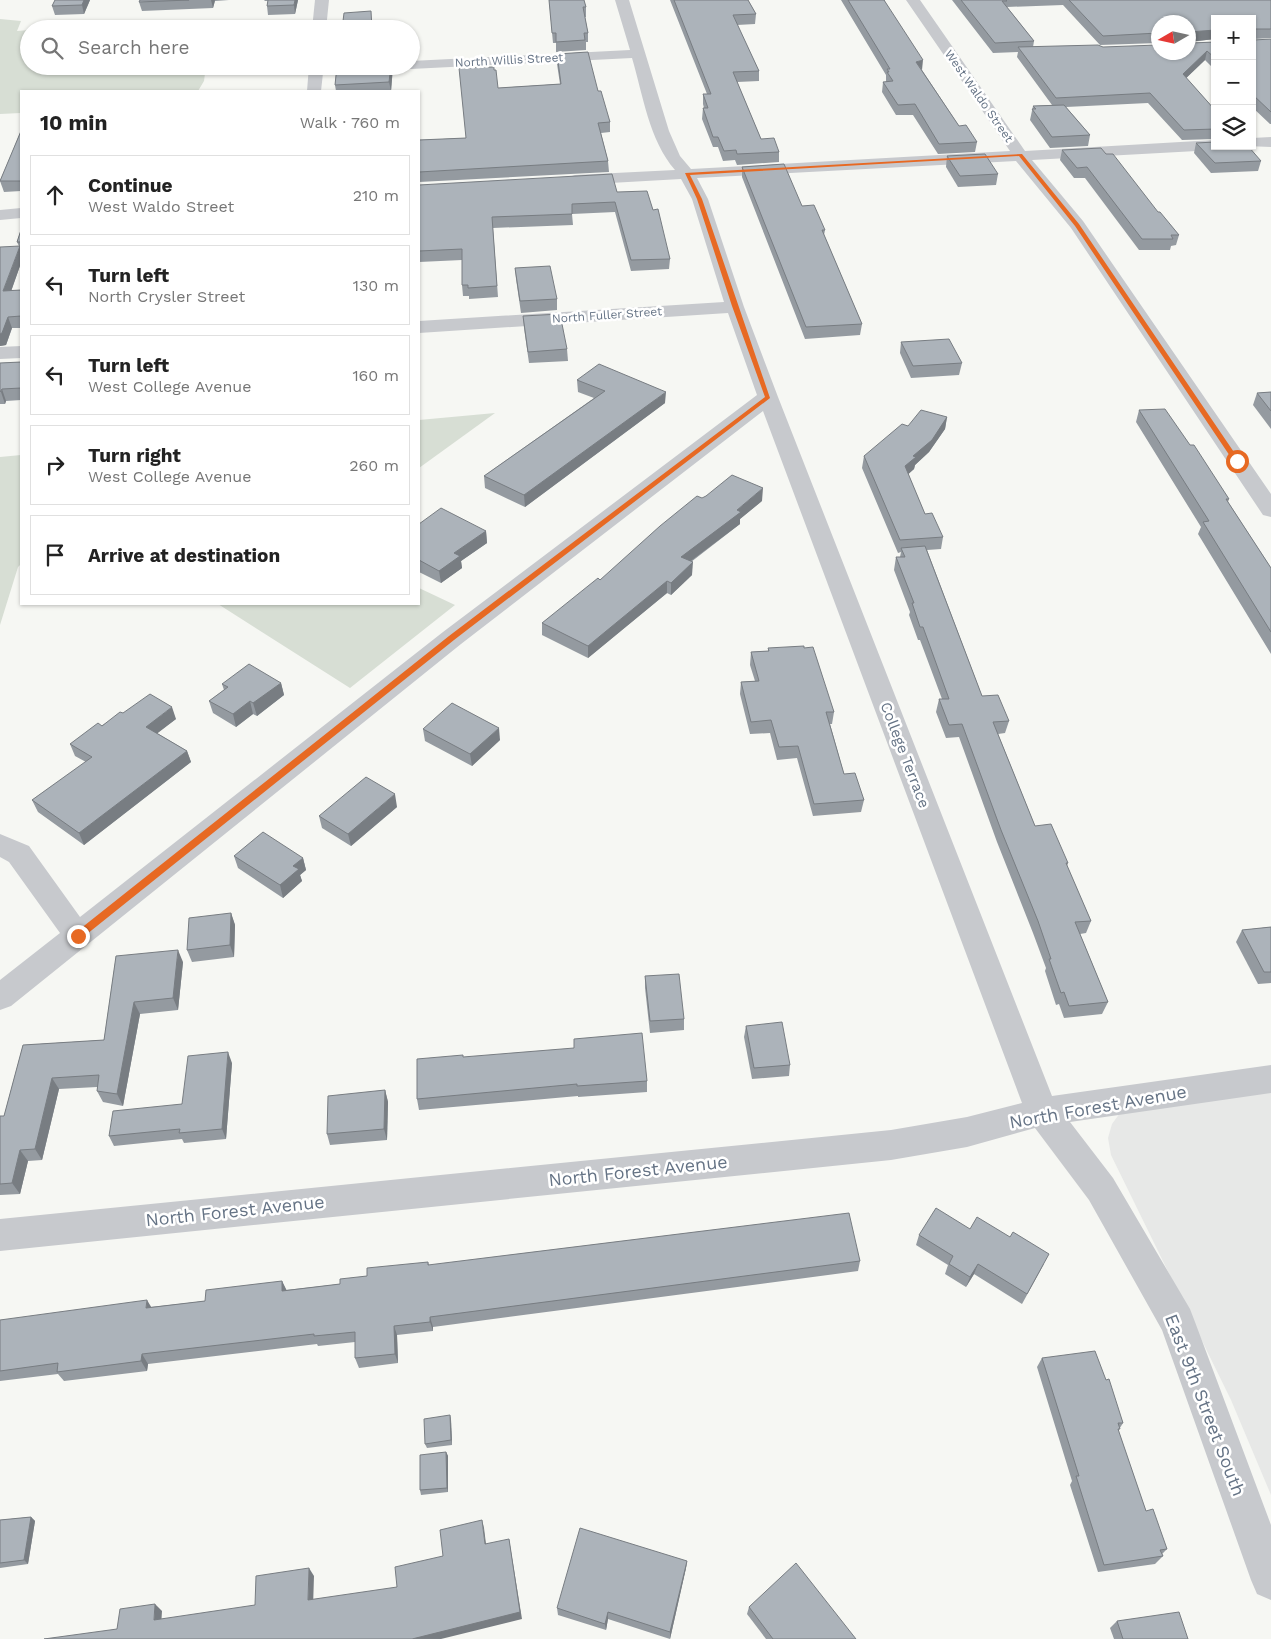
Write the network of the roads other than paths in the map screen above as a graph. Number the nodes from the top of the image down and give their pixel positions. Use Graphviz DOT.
graph roads {
  1 [pos="322,0"];
  2 [pos="622,0"];
  3 [pos="913,0"];
  4 [pos="320,20"];
  5 [pos="638,54"];
  6 [pos="420,65"];
  7 [pos="315,75"];
  8 [pos="314,90"];
  9 [pos="1256,142"];
  10 [pos="1271,142"];
  11 [pos="1211,145"];
  12 [pos="1020,155"];
  13 [pos="687,174"];
  14 [pos="558,181"];
  15 [pos="20,214"];
  16 [pos="0,215"];
  17 [pos="735,306"];
  18 [pos="420,327"];
  19 [pos="20,352"];
  20 [pos="0,353"];
  21 [pos="768,397"];
  22 [pos="1271,510"];
  23 [pos="0,845"];
  24 [pos="78,936"];
  25 [pos="0,997"];
  26 [pos="1271,1079"];
  27 [pos="1042,1112"];
  28 [pos="0,1235"];
  29 [pos="1271,1580"];
  1 -- 4 [label="street"];
  2 -- 5 [label="street, College Terrace"];
  3 -- 12 [label="street, West Waldo Street"];
  5 -- 6 [label="street, North Willis Street"];
  5 -- 13 [label="street, College Terrace"];
  7 -- 8 [label="street"];
  9 -- 10 [label="street"];
  11 -- 12 [label="street"];
  12 -- 13 [label="street"];
  12 -- 22 [label="street, West Waldo Street"];
  13 -- 14 [label="street"];
  13 -- 17 [label="street, College Terrace"];
  15 -- 16 [label="street"];
  17 -- 18 [label="street, North Fuller Street"];
  17 -- 21 [label="street, College Terrace"];
  19 -- 20 [label="street"];
  21 -- 24 [label="street"];
  21 -- 27 [label="street, College Terrace"];
  23 -- 24 [label="street"];
  24 -- 25 [label="street"];
  26 -- 27 [label="street, North Forest Avenue"];
  27 -- 28 [label="street, North Forest Avenue"];
  27 -- 29 [label="street, East 9th Street South"];
}
